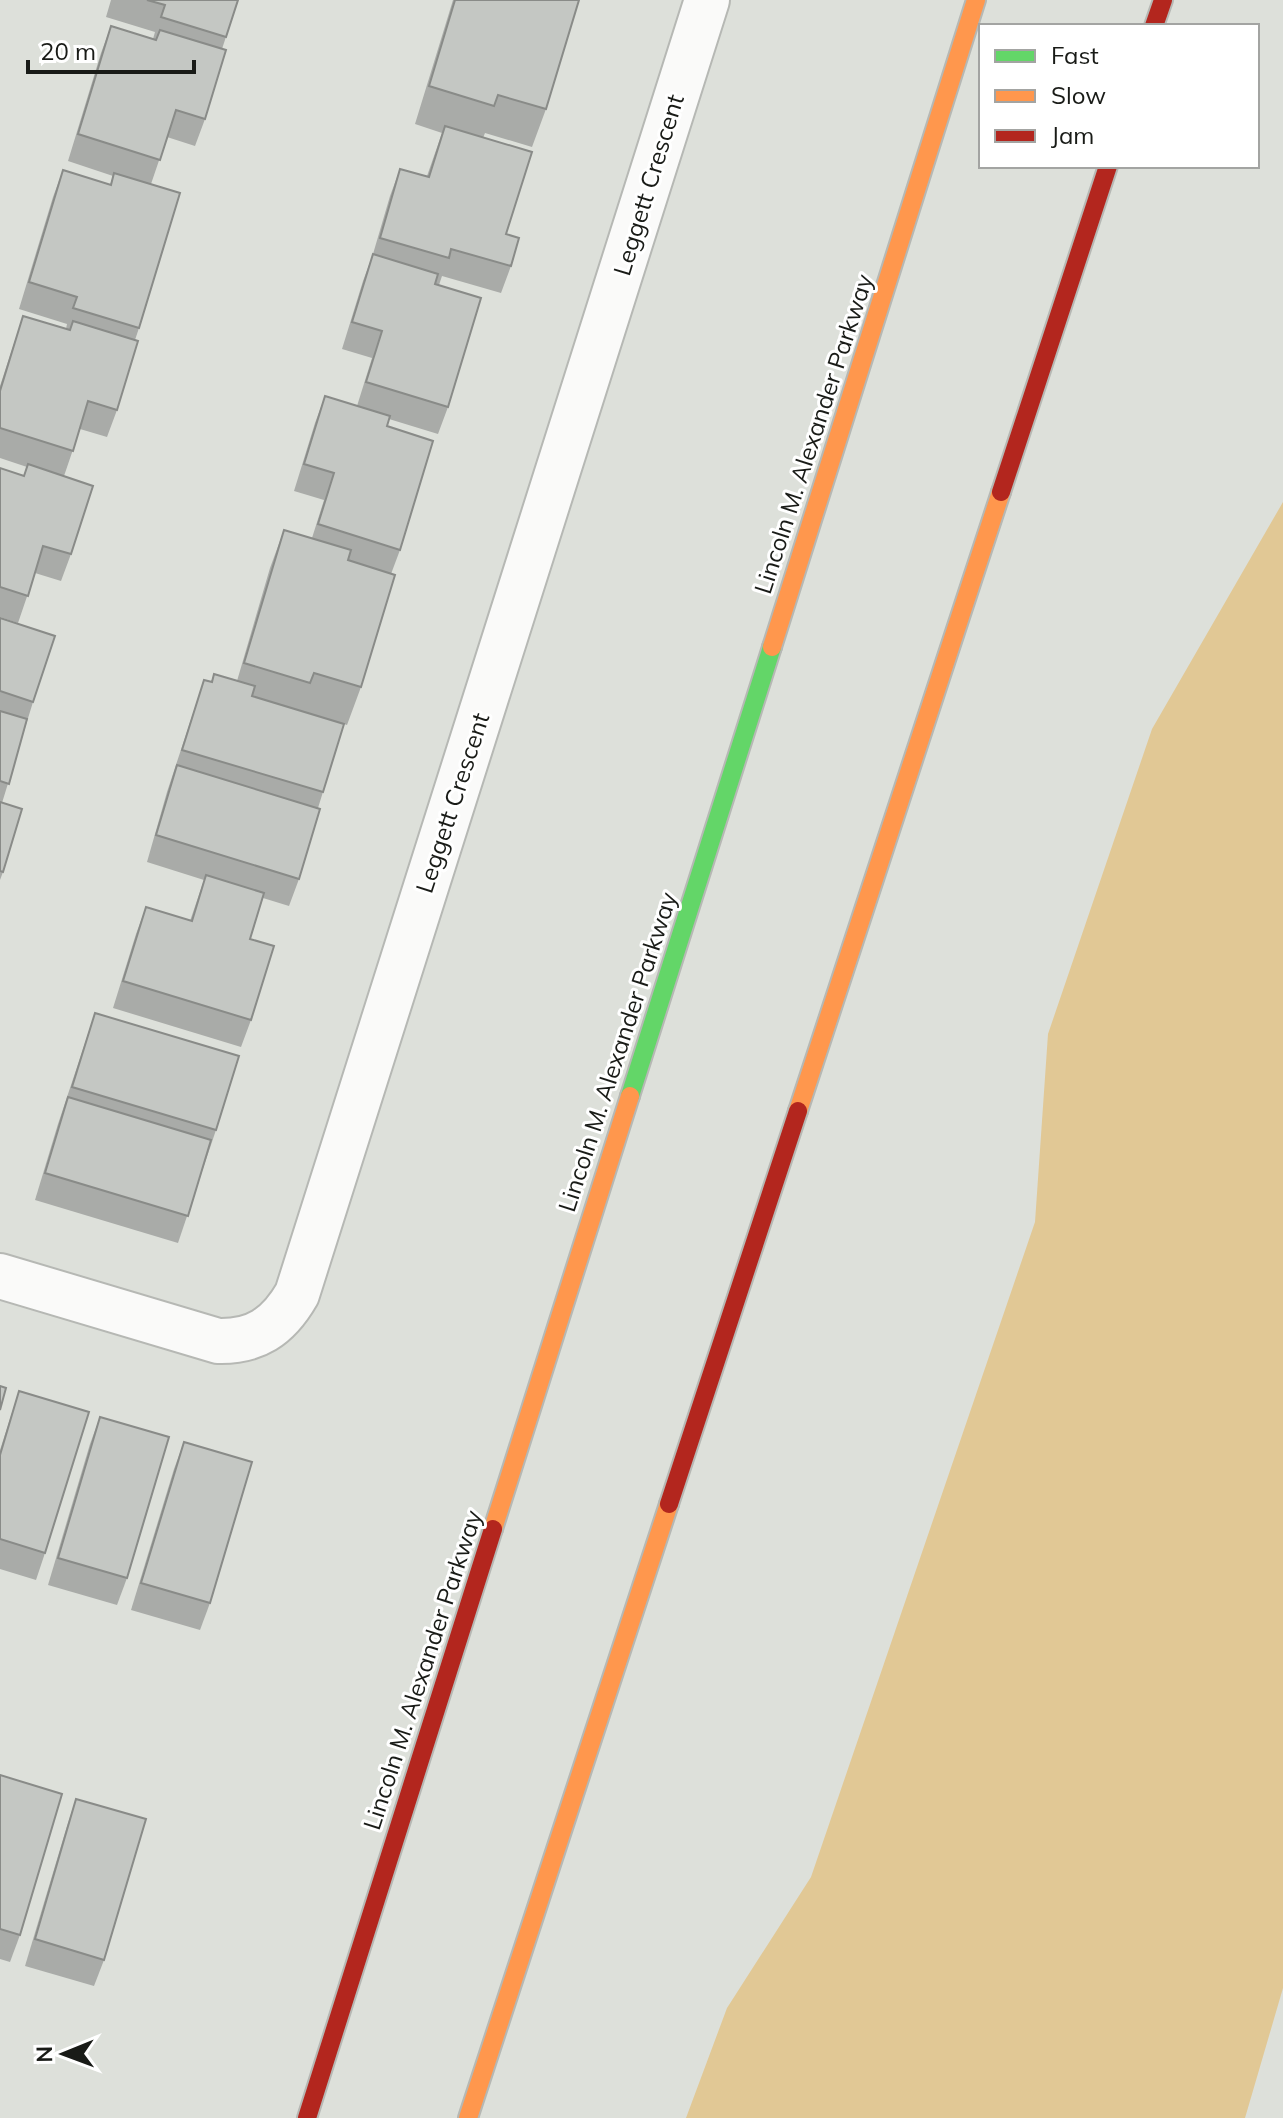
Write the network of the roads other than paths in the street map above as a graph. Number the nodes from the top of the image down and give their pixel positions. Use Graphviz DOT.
graph roads {
  1 [pos="707,0"];
  2 [pos="976,0"];
  3 [pos="1163,0"];
  4 [pos="1155,24"];
  5 [pos="1107,168"];
  6 [pos="0,1276"];
  7 [pos="307,2118"];
  8 [pos="468,2118"];
  1 -- 6 [label="street, Leggett Crescent"];
  2 -- 7 [label="highway, Lincoln M. Alexander Parkway"];
  3 -- 4 [label="highway"];
  5 -- 8 [label="highway"];
}
